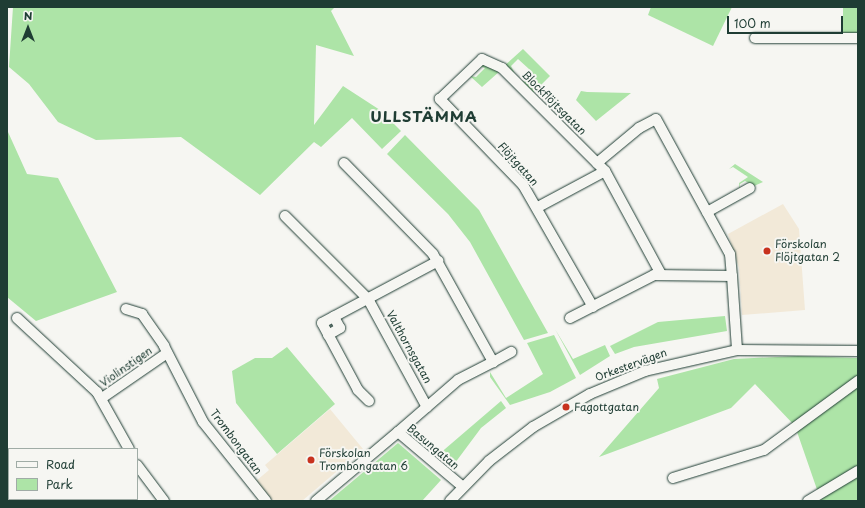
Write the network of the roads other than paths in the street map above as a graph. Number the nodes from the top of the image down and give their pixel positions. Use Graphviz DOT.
graph roads {
  1 [pos="755,38"];
  2 [pos="858,38"];
  3 [pos="482,59"];
  4 [pos="344,163"];
  5 [pos="597,163"];
  6 [pos="605,171"];
  7 [pos="750,188"];
  8 [pos="538,207"];
  9 [pos="707,212"];
  10 [pos="285,216"];
  11 [pos="438,261"];
  12 [pos="662,274"];
  13 [pos="732,276"];
  14 [pos="368,299"];
  15 [pos="593,307"];
  16 [pos="126,309"];
  17 [pos="17,318"];
  18 [pos="570,318"];
  19 [pos="737,350"];
  20 [pos="858,351"];
  21 [pos="511,352"];
  22 [pos="167,353"];
  23 [pos="493,362"];
  24 [pos="858,381"];
  25 [pos="102,398"];
  26 [pos="368,402"];
  27 [pos="427,406"];
  28 [pos="398,432"];
  29 [pos="128,448"];
  30 [pos="138,466"];
  31 [pos="858,471"];
  32 [pos="673,478"];
  33 [pos="462,486"];
  34 [pos="164,501"];
  35 [pos="266,501"];
  36 [pos="316,501"];
  37 [pos="450,501"];
  38 [pos="808,501"];
  1 -- 2 [label="street"];
  3 -- 5 [label="street, Blockflöjtsgatan"];
  3 -- 8 [label="street, Flöjtgatan"];
  4 -- 11 [label="street"];
  5 -- 6 [label="street, Blockflöjtsgatan"];
  5 -- 9 [label="street"];
  6 -- 8 [label="street"];
  6 -- 12 [label="street, Blockflöjtsgatan"];
  7 -- 9 [label="street"];
  8 -- 15 [label="street, Flöjtgatan"];
  9 -- 13 [label="street"];
  10 -- 14 [label="street, Valthornsgatan"];
  11 -- 14 [label="street"];
  11 -- 23 [label="street"];
  12 -- 13 [label="street"];
  12 -- 15 [label="street"];
  13 -- 19 [label="street"];
  14 -- 26 [label="street"];
  14 -- 27 [label="street, Valthornsgatan"];
  15 -- 18 [label="street"];
  16 -- 22 [label="street, Violinstigen"];
  17 -- 25 [label="street, Violinstigen"];
  19 -- 20 [label="street, Orkestervägen"];
  19 -- 33 [label="street, Orkestervägen"];
  21 -- 23 [label="street"];
  22 -- 25 [label="street, Violinstigen"];
  22 -- 35 [label="street, Trombongatan"];
  23 -- 27 [label="street"];
  24 -- 32 [label="street"];
  25 -- 29 [label="street"];
  27 -- 28 [label="street"];
  28 -- 33 [label="street, Basungatan"];
  28 -- 36 [label="street, Basungatan"];
  30 -- 34 [label="street"];
  31 -- 38 [label="street"];
  33 -- 37 [label="street, Orkestervägen"];
}
